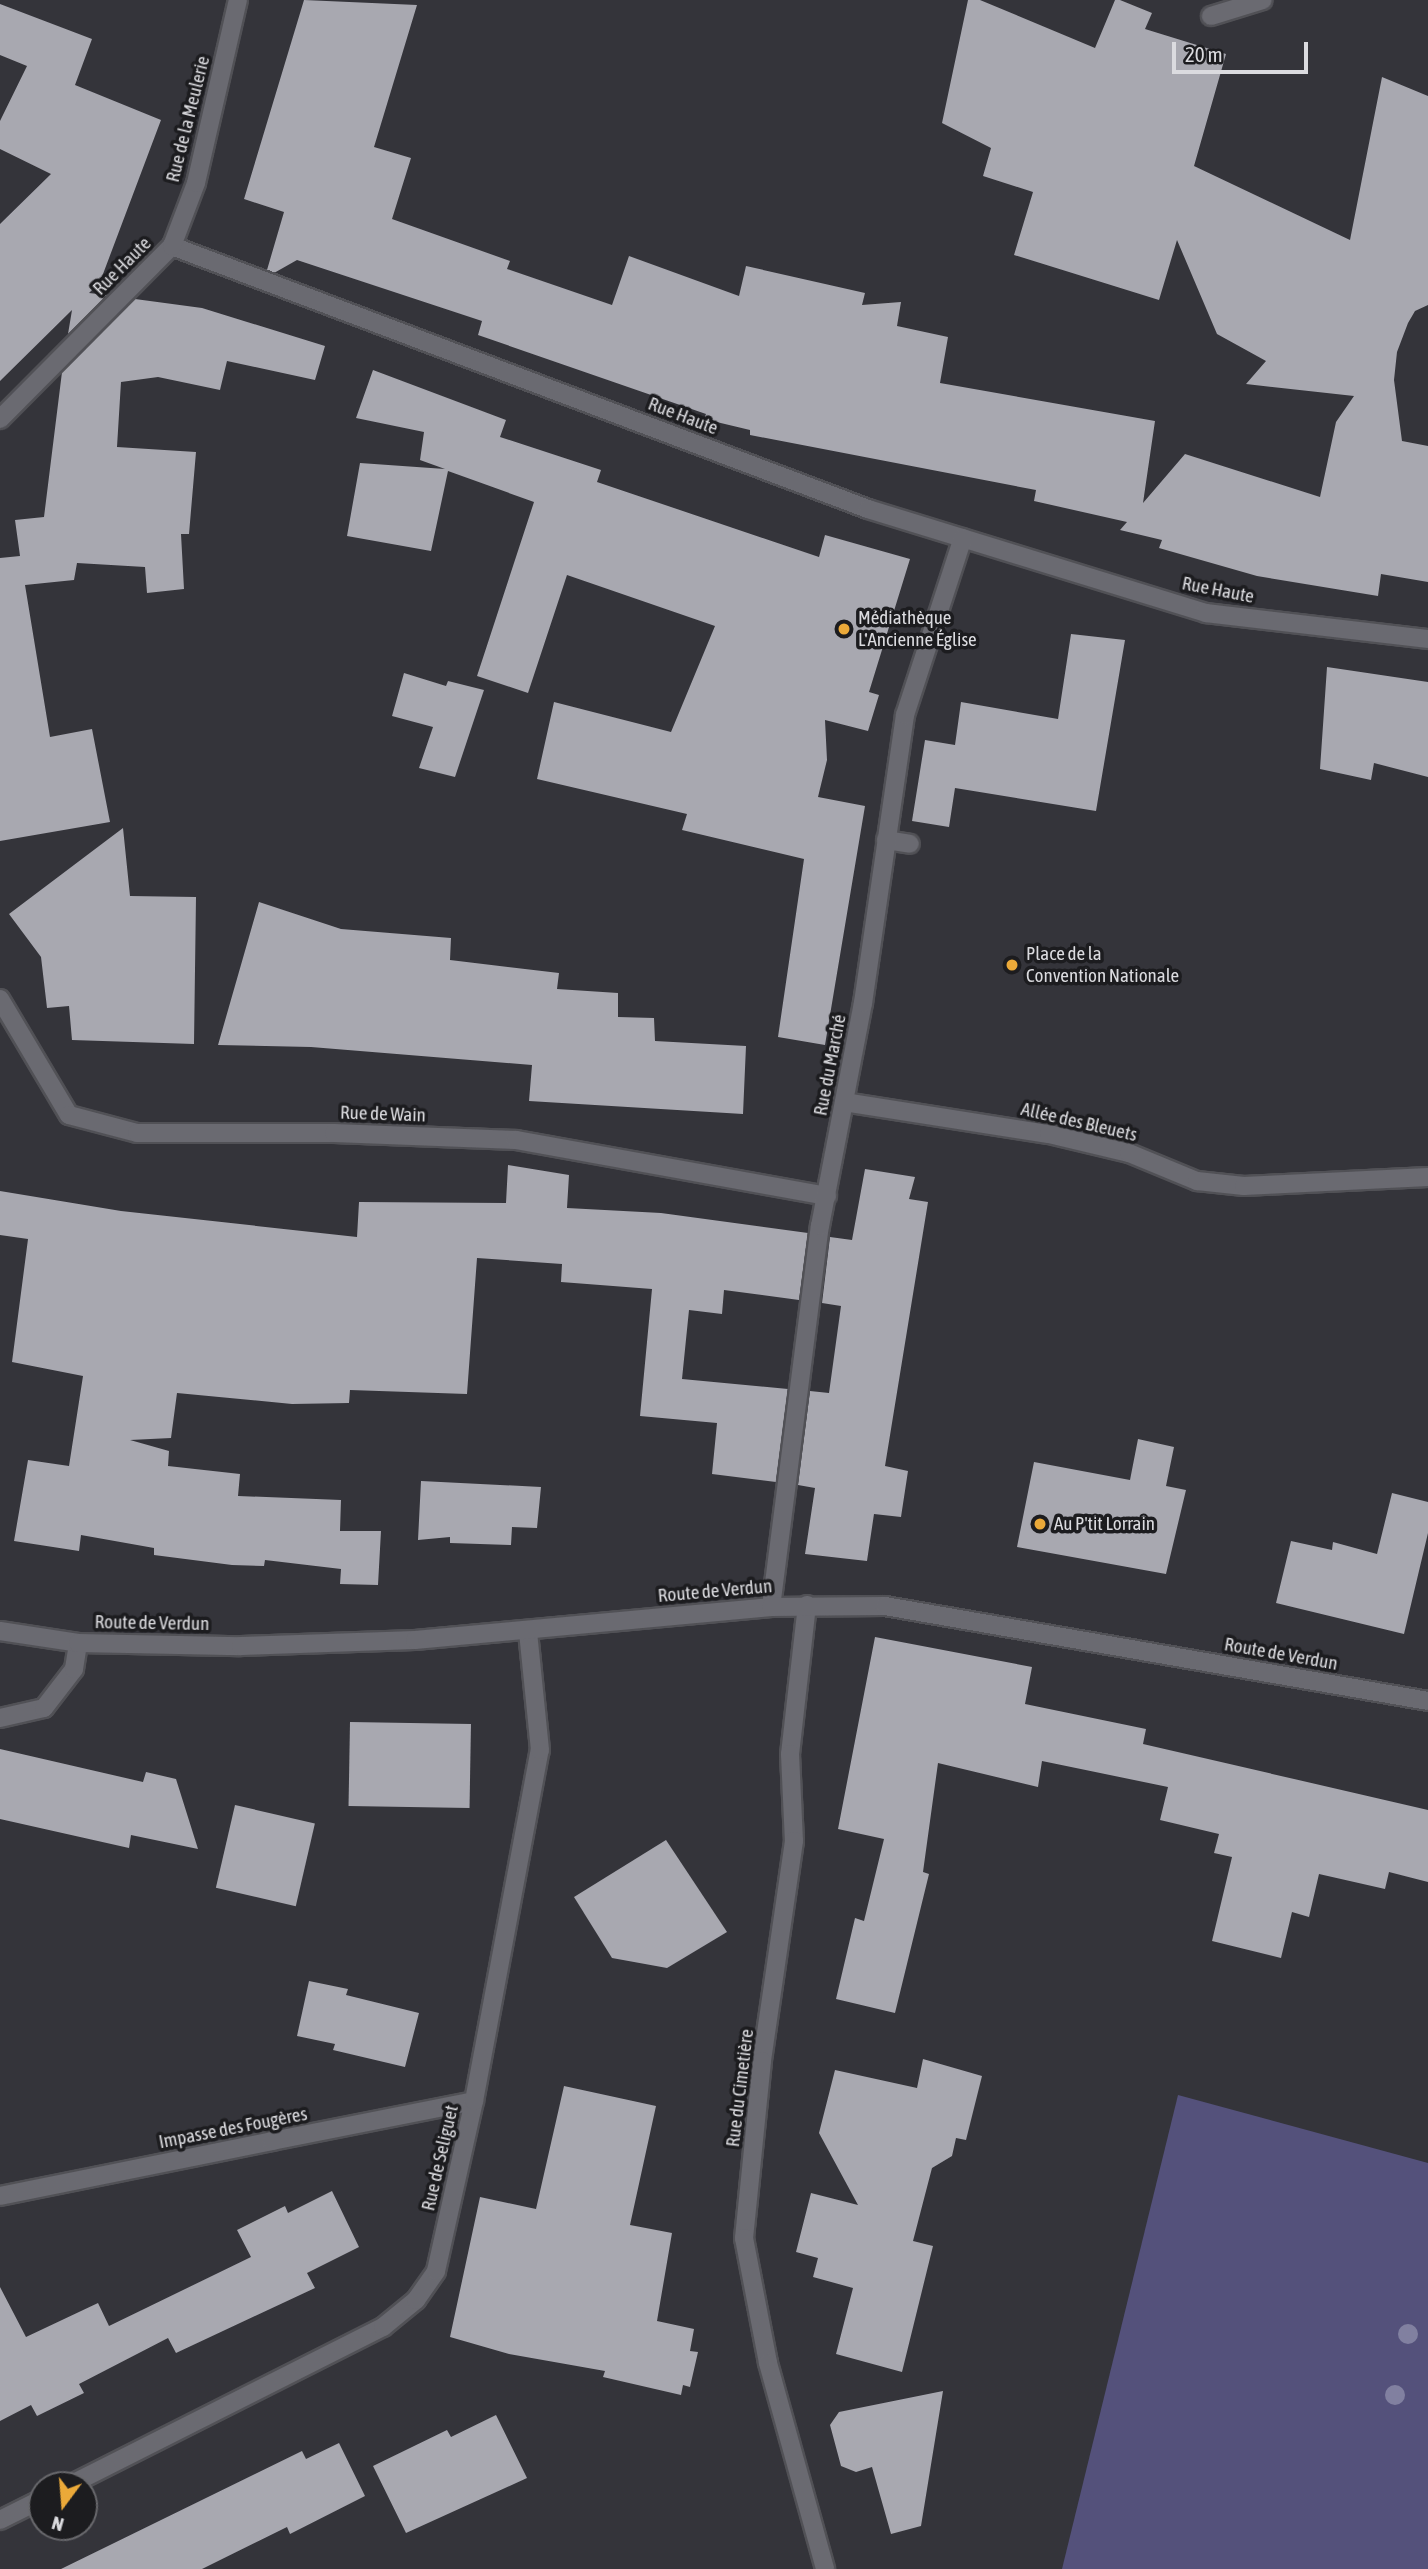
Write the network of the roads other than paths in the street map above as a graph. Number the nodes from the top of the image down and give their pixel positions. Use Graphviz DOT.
graph roads {
  1 [pos="238,0"];
  2 [pos="1263,0"];
  3 [pos="1211,16"];
  4 [pos="172,246"];
  5 [pos="0,419"];
  6 [pos="963,538"];
  7 [pos="1428,639"];
  8 [pos="886,840"];
  9 [pos="910,844"];
  10 [pos="0,999"];
  11 [pos="844,1102"];
  12 [pos="1428,1177"];
  13 [pos="827,1196"];
  14 [pos="807,1605"];
  15 [pos="771,1607"];
  16 [pos="0,1631"];
  17 [pos="528,1631"];
  18 [pos="78,1643"];
  19 [pos="1428,1701"];
  20 [pos="0,1718"];
  21 [pos="474,2101"];
  22 [pos="0,2196"];
  23 [pos="98,2471"];
  24 [pos="28,2506"];
  25 [pos="0,2520"];
  26 [pos="825,2569"];
  1 -- 4 [label="street, Rue de la Meulerie"];
  2 -- 3 [label="street"];
  4 -- 5 [label="street, Rue Haute"];
  4 -- 6 [label="street, Rue Haute"];
  6 -- 7 [label="street, Rue Haute"];
  6 -- 8 [label="street, Rue du Marché"];
  8 -- 9 [label="street"];
  8 -- 11 [label="street, Rue du Marché"];
  10 -- 13 [label="street, Rue de Wain"];
  11 -- 12 [label="street, Allée des Bleuets"];
  11 -- 13 [label="street, Rue du Marché"];
  13 -- 15 [label="street, Rue du Marché"];
  14 -- 15 [label="street, Route de Verdun"];
  14 -- 19 [label="street, Route de Verdun"];
  14 -- 26 [label="street, Rue du Cimetière"];
  15 -- 17 [label="street, Route de Verdun"];
  16 -- 18 [label="street, Route de Verdun"];
  17 -- 18 [label="street, Route de Verdun"];
  17 -- 21 [label="street, Rue de Seliguet"];
  18 -- 20 [label="street"];
  21 -- 22 [label="street, Impasse des Fougères"];
  21 -- 23 [label="street, Rue de Seliguet"];
  24 -- 25 [label="street"];
}
